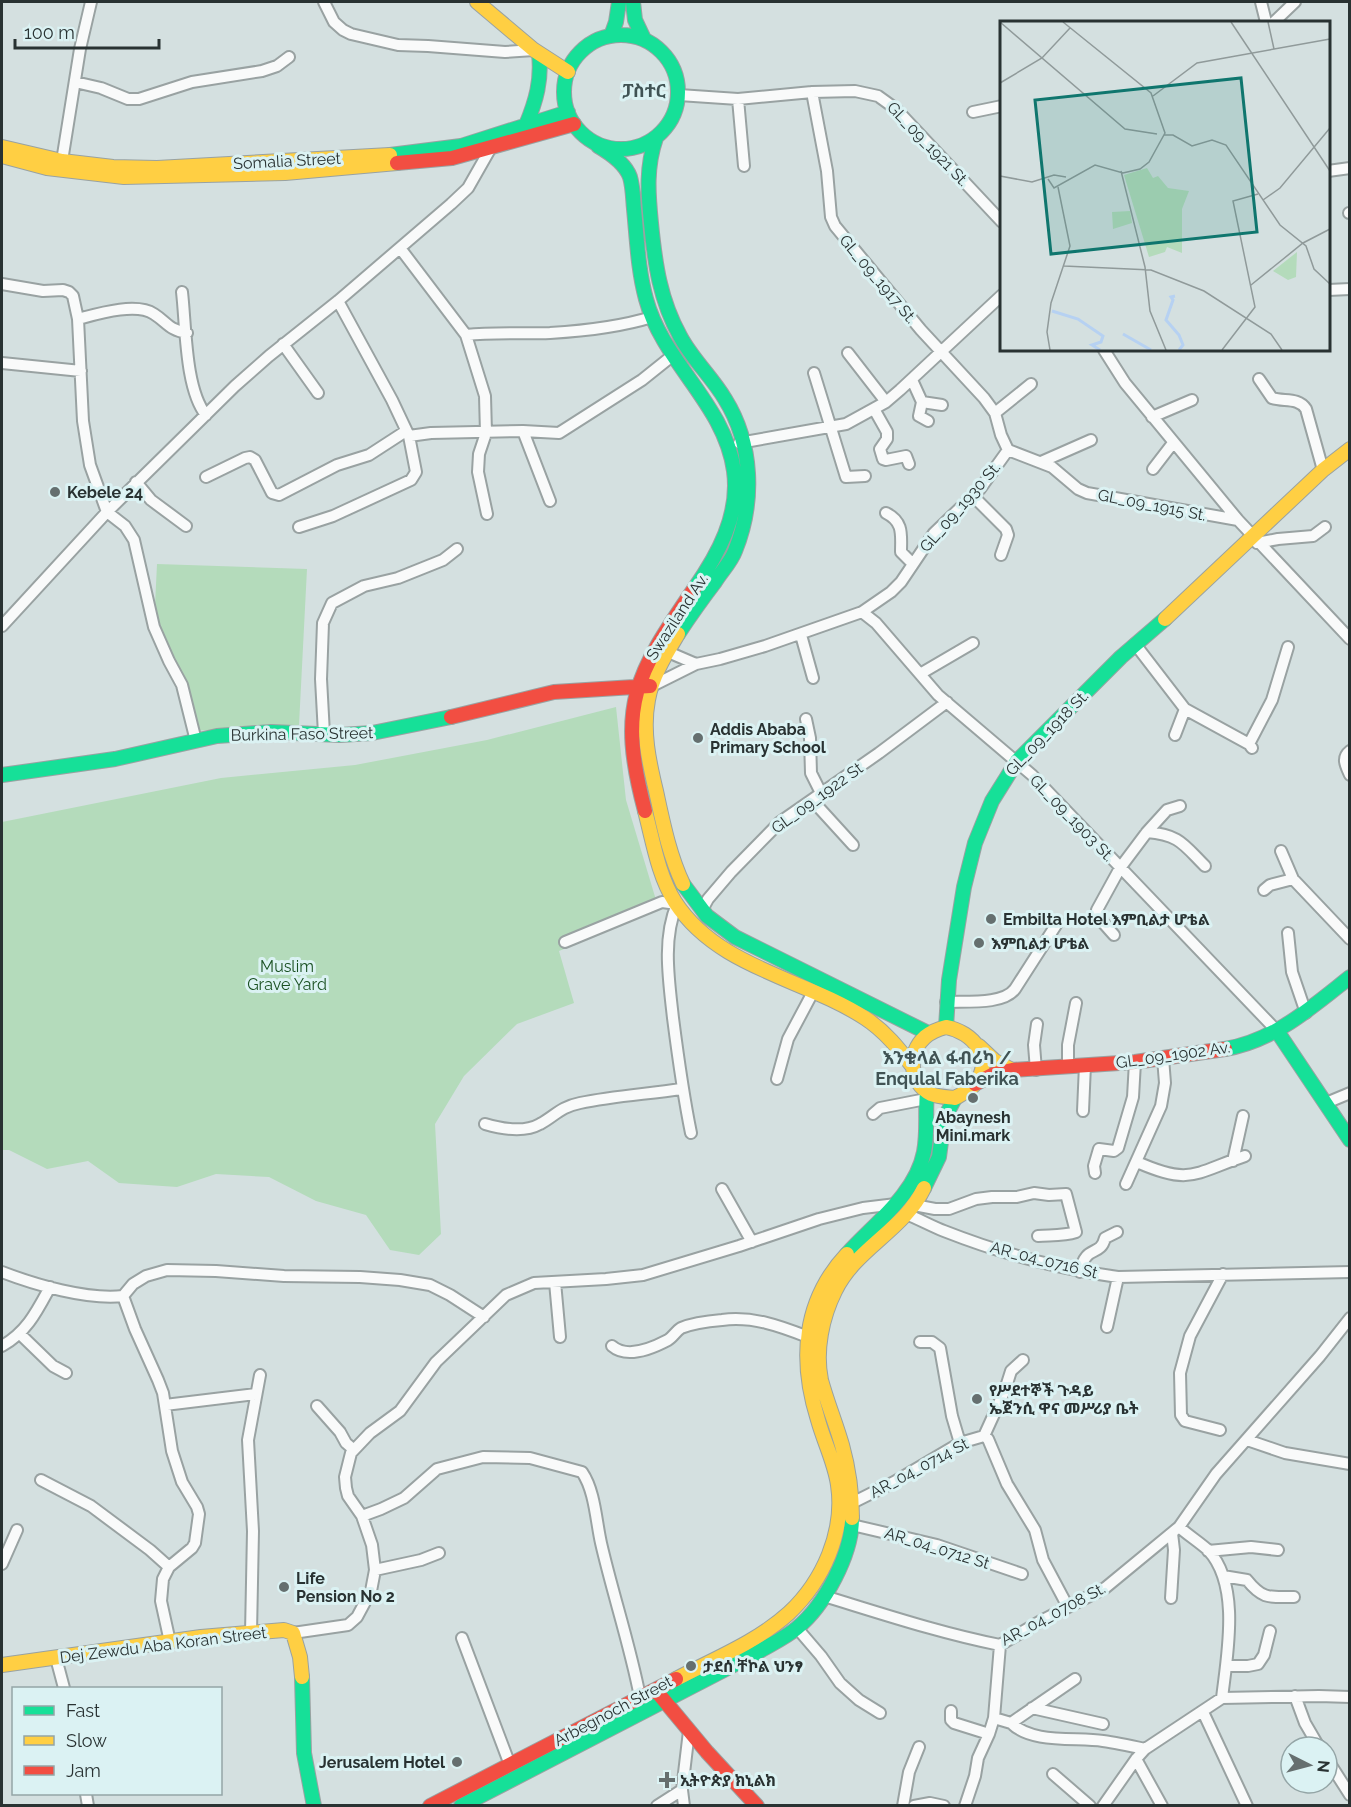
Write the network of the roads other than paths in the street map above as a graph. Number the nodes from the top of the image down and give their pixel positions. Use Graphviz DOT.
graph roads {
  1 [pos="92,2"];
  2 [pos="324,2"];
  3 [pos="477,2"];
  4 [pos="619,2"];
  5 [pos="627,2"];
  6 [pos="633,2"];
  7 [pos="639,2"];
  8 [pos="1262,2"];
  9 [pos="1295,2"];
  10 [pos="1266,21"];
  11 [pos="1275,21"];
  12 [pos="615,35"];
  13 [pos="647,40"];
  14 [pos="536,52"];
  15 [pos="289,57"];
  16 [pos="568,72"];
  17 [pos="75,82"];
  18 [pos="812,92"];
  19 [pos="679,95"];
  20 [pos="738,99"];
  21 [pos="1000,106"];
  22 [pos="973,112"];
  23 [pos="571,118"];
  24 [pos="525,125"];
  25 [pos="656,138"];
  26 [pos="494,141"];
  27 [pos="598,146"];
  28 [pos="2,147"];
  29 [pos="2,156"];
  30 [pos="62,161"];
  31 [pos="744,166"];
  32 [pos="1350,168"];
  33 [pos="1330,171"];
  34 [pos="1000,220"];
  35 [pos="400,248"];
  36 [pos="2,284"];
  37 [pos="1350,289"];
  38 [pos="1330,290"];
  39 [pos="182,292"];
  40 [pos="1000,297"];
  41 [pos="338,301"];
  42 [pos="652,317"];
  43 [pos="78,319"];
  44 [pos="186,333"];
  45 [pos="466,335"];
  46 [pos="282,344"];
  47 [pos="1105,351"];
  48 [pos="848,353"];
  49 [pos="941,353"];
  50 [pos="672,356"];
  51 [pos="2,363"];
  52 [pos="81,371"];
  53 [pos="814,373"];
  54 [pos="1259,379"];
  55 [pos="912,380"];
  56 [pos="1031,384"];
  57 [pos="318,393"];
  58 [pos="1192,400"];
  59 [pos="886,402"];
  60 [pos="922,402"];
  61 [pos="942,405"];
  62 [pos="874,409"];
  63 [pos="995,414"];
  64 [pos="206,415"];
  65 [pos="1152,417"];
  66 [pos="928,421"];
  67 [pos="830,427"];
  68 [pos="523,431"];
  69 [pos="486,433"];
  70 [pos="408,434"];
  71 [pos="1091,440"];
  72 [pos="745,442"];
  73 [pos="1173,443"];
  74 [pos="730,445"];
  75 [pos="1350,449"];
  76 [pos="1008,450"];
  77 [pos="1041,462"];
  78 [pos="909,464"];
  79 [pos="1153,469"];
  80 [pos="1323,470"];
  81 [pos="866,476"];
  82 [pos="206,477"];
  83 [pos="136,482"];
  84 [pos="973,496"];
  85 [pos="550,501"];
  86 [pos="107,512"];
  87 [pos="886,513"];
  88 [pos="487,514"];
  89 [pos="1238,520"];
  90 [pos="186,526"];
  91 [pos="299,527"];
  92 [pos="1324,527"];
  93 [pos="1255,541"];
  94 [pos="457,549"];
  95 [pos="1001,555"];
  96 [pos="913,564"];
  97 [pos="862,612"];
  98 [pos="2,626"];
  99 [pos="801,635"];
  100 [pos="1350,639"];
  101 [pos="973,643"];
  102 [pos="1135,644"];
  103 [pos="1288,647"];
  104 [pos="668,652"];
  105 [pos="696,664"];
  106 [pos="920,674"];
  107 [pos="813,678"];
  108 [pos="645,686"];
  109 [pos="947,702"];
  110 [pos="1185,709"];
  111 [pos="806,719"];
  112 [pos="324,734"];
  113 [pos="1175,735"];
  114 [pos="196,741"];
  115 [pos="1350,751"];
  116 [pos="1017,761"];
  117 [pos="2,775"];
  118 [pos="1350,775"];
  119 [pos="821,793"];
  120 [pos="812,800"];
  121 [pos="1179,806"];
  122 [pos="1148,832"];
  123 [pos="853,845"];
  124 [pos="1281,851"];
  125 [pos="1205,866"];
  126 [pos="1120,868"];
  127 [pos="1293,879"];
  128 [pos="1264,890"];
  129 [pos="677,904"];
  130 [pos="702,910"];
  131 [pos="1058,922"];
  132 [pos="1288,933"];
  133 [pos="1114,935"];
  134 [pos="1350,939"];
  135 [pos="565,942"];
  136 [pos="1347,982"];
  137 [pos="813,992"];
  138 [pos="946,1002"];
  139 [pos="1076,1003"];
  140 [pos="1306,1013"];
  141 [pos="1037,1024"];
  142 [pos="946,1027"];
  143 [pos="1277,1031"];
  144 [pos="927,1033"];
  145 [pos="978,1046"];
  146 [pos="1163,1058"];
  147 [pos="1135,1062"];
  148 [pos="1085,1065"];
  149 [pos="1068,1066"];
  150 [pos="913,1067"];
  151 [pos="1012,1070"];
  152 [pos="1036,1070"];
  153 [pos="777,1080"];
  154 [pos="975,1084"];
  155 [pos="681,1089"];
  156 [pos="1350,1093"];
  157 [pos="927,1096"];
  158 [pos="955,1098"];
  159 [pos="1326,1103"];
  160 [pos="1083,1111"];
  161 [pos="873,1114"];
  162 [pos="1243,1116"];
  163 [pos="485,1124"];
  164 [pos="692,1133"];
  165 [pos="1350,1140"];
  166 [pos="1245,1156"];
  167 [pos="1233,1161"];
  168 [pos="1137,1162"];
  169 [pos="1095,1173"];
  170 [pos="1126,1184"];
  171 [pos="722,1189"];
  172 [pos="896,1204"];
  173 [pos="910,1210"];
  174 [pos="1117,1232"];
  175 [pos="1038,1236"];
  176 [pos="752,1242"];
  177 [pos="2,1272"];
  178 [pos="1080,1272"];
  179 [pos="1350,1272"];
  180 [pos="1224,1274"];
  181 [pos="1118,1277"];
  182 [pos="555,1282"];
  183 [pos="50,1287"];
  184 [pos="123,1296"];
  185 [pos="484,1317"];
  186 [pos="1350,1318"];
  187 [pos="1107,1327"];
  188 [pos="20,1334"];
  189 [pos="560,1337"];
  190 [pos="808,1337"];
  191 [pos="920,1341"];
  192 [pos="2,1346"];
  193 [pos="612,1346"];
  194 [pos="1023,1360"];
  195 [pos="66,1373"];
  196 [pos="260,1375"];
  197 [pos="256,1394"];
  198 [pos="165,1405"];
  199 [pos="317,1406"];
  200 [pos="1220,1430"];
  201 [pos="986,1437"];
  202 [pos="1247,1440"];
  203 [pos="960,1443"];
  204 [pos="353,1449"];
  205 [pos="1350,1464"];
  206 [pos="41,1480"];
  207 [pos="854,1502"];
  208 [pos="362,1516"];
  209 [pos="852,1525"];
  210 [pos="17,1530"];
  211 [pos="1175,1530"];
  212 [pos="1278,1550"];
  213 [pos="1208,1551"];
  214 [pos="439,1553"];
  215 [pos="2,1564"];
  216 [pos="169,1567"];
  217 [pos="375,1570"];
  218 [pos="1022,1574"];
  219 [pos="1223,1576"];
  220 [pos="825,1596"];
  221 [pos="1294,1597"];
  222 [pos="1172,1598"];
  223 [pos="1068,1607"];
  224 [pos="797,1628"];
  225 [pos="1270,1632"];
  226 [pos="251,1633"];
  227 [pos="293,1633"];
  228 [pos="462,1638"];
  229 [pos="170,1642"];
  230 [pos="1000,1645"];
  231 [pos="56,1658"];
  232 [pos="2,1665"];
  233 [pos="1226,1666"];
  234 [pos="1075,1679"];
  235 [pos="63,1687"];
  236 [pos="659,1695"];
  237 [pos="1295,1696"];
  238 [pos="640,1697"];
  239 [pos="1350,1697"];
  240 [pos="1222,1698"];
  241 [pos="1032,1708"];
  242 [pos="951,1711"];
  243 [pos="1203,1712"];
  244 [pos="880,1713"];
  245 [pos="994,1718"];
  246 [pos="1011,1723"];
  247 [pos="1103,1724"];
  248 [pos="689,1731"];
  249 [pos="989,1734"];
  250 [pos="1312,1735"];
  251 [pos="919,1747"];
  252 [pos="1145,1749"];
  253 [pos="1136,1759"];
  254 [pos="510,1765"];
  255 [pos="1053,1774"];
  256 [pos="1339,1778"];
  257 [pos="682,1790"];
  258 [pos="1350,1795"];
  259 [pos="314,1806"];
  260 [pos="430,1806"];
  261 [pos="461,1806"];
  262 [pos="657,1806"];
  263 [pos="684,1806"];
  264 [pos="757,1806"];
  265 [pos="903,1806"];
  266 [pos="914,1806"];
  267 [pos="944,1806"];
  268 [pos="965,1806"];
  269 [pos="1090,1806"];
  270 [pos="1103,1806"];
  271 [pos="1162,1806"];
  272 [pos="1247,1806"];
  1 -- 17 [label="street"];
  2 -- 14 [label="street"];
  3 -- 14 [label="main road"];
  4 -- 12 [label="main road"];
  5 -- 12 [label="main road"];
  6 -- 13 [label="main road"];
  7 -- 13 [label="main road"];
  8 -- 10 [label="street"];
  9 -- 11 [label="street"];
  12 -- 13 [label="main road"];
  12 -- 16 [label="main road"];
  13 -- 19 [label="main road"];
  14 -- 16 [label="main road"];
  14 -- 24 [label="main road"];
  15 -- 17 [label="street"];
  16 -- 23 [label="main road"];
  17 -- 30 [label="street"];
  18 -- 20 [label="street, GL_09_1921 St."];
  18 -- 34 [label="street, GL_09_1921 St."];
  18 -- 49 [label="street, GL_09_1917 St."];
  19 -- 20 [label="street, GL_09_1921 St."];
  19 -- 25 [label="main road"];
  20 -- 31 [label="street"];
  21 -- 22 [label="street"];
  23 -- 24 [label="main road, Somalia Street"];
  23 -- 26 [label="main road"];
  23 -- 27 [label="main road"];
  24 -- 26 [label="main road, Somalia Street"];
  25 -- 27 [label="main road"];
  25 -- 72 [label="main road, Swaziland Av."];
  26 -- 29 [label="main road"];
  26 -- 30 [label="main road, Somalia Street"];
  26 -- 35 [label="street"];
  27 -- 42 [label="main road, Swaziland Av."];
  28 -- 30 [label="main road, Somalia Street"];
  32 -- 33 [label="street"];
  35 -- 41 [label="street"];
  35 -- 45 [label="street"];
  36 -- 43 [label="street"];
  37 -- 38 [label="street"];
  39 -- 44 [label="street"];
  40 -- 49 [label="street"];
  41 -- 46 [label="street"];
  41 -- 70 [label="street"];
  42 -- 45 [label="street"];
  42 -- 50 [label="main road, Swaziland Av."];
  43 -- 44 [label="street"];
  43 -- 52 [label="street"];
  44 -- 64 [label="street"];
  45 -- 69 [label="street"];
  46 -- 57 [label="street"];
  46 -- 64 [label="street"];
  47 -- 65 [label="street"];
  48 -- 59 [label="street"];
  49 -- 55 [label="street"];
  49 -- 63 [label="street"];
  50 -- 68 [label="street"];
  50 -- 74 [label="main road, Swaziland Av."];
  51 -- 52 [label="street"];
  52 -- 86 [label="street"];
  53 -- 67 [label="street"];
  54 -- 80 [label="street"];
  55 -- 59 [label="street"];
  55 -- 60 [label="street"];
  56 -- 63 [label="street"];
  58 -- 65 [label="street"];
  59 -- 62 [label="street"];
  60 -- 61 [label="street"];
  60 -- 66 [label="street"];
  62 -- 67 [label="street"];
  62 -- 78 [label="street"];
  63 -- 76 [label="street"];
  64 -- 83 [label="street"];
  65 -- 73 [label="street"];
  67 -- 72 [label="street"];
  67 -- 81 [label="street"];
  68 -- 69 [label="street"];
  68 -- 85 [label="street"];
  69 -- 70 [label="street"];
  69 -- 88 [label="street"];
  70 -- 82 [label="street"];
  70 -- 91 [label="street"];
  71 -- 77 [label="street"];
  72 -- 74 [label="street"];
  72 -- 104 [label="main road, Swaziland Av."];
  73 -- 79 [label="street"];
  73 -- 89 [label="street"];
  74 -- 108 [label="main road, Swaziland Av."];
  75 -- 80 [label="main road, GL_09_1918 St."];
  76 -- 77 [label="street, GL_09_1915 St."];
  76 -- 84 [label="street, GL_09_1930 St."];
  77 -- 89 [label="street, GL_09_1915 St."];
  80 -- 93 [label="main road, GL_09_1918 St."];
  83 -- 86 [label="street"];
  83 -- 90 [label="street"];
  84 -- 95 [label="street"];
  84 -- 96 [label="street, GL_09_1930 St."];
  86 -- 98 [label="street"];
  86 -- 114 [label="street"];
  87 -- 96 [label="street, GL_09_1930 St."];
  89 -- 93 [label="street"];
  92 -- 93 [label="street"];
  93 -- 100 [label="street"];
  93 -- 102 [label="main road, GL_09_1918 St."];
  94 -- 112 [label="street"];
  96 -- 97 [label="street, GL_09_1930 St."];
  97 -- 99 [label="street, GL_09_1930 St."];
  97 -- 106 [label="street, GL_09_1903 St."];
  99 -- 105 [label="street, GL_09_1930 St."];
  99 -- 107 [label="street"];
  101 -- 106 [label="street"];
  102 -- 110 [label="street"];
  102 -- 116 [label="main road, GL_09_1918 St."];
  103 -- 110 [label="street"];
  104 -- 105 [label="street"];
  104 -- 108 [label="main road, Swaziland Av."];
  105 -- 108 [label="street, GL_09_1930 St."];
  106 -- 109 [label="street, GL_09_1903 St."];
  108 -- 112 [label="main road, Burkina Faso Street"];
  108 -- 129 [label="main road, Swaziland Av."];
  108 -- 130 [label="main road, Swaziland Av."];
  109 -- 116 [label="street, GL_09_1903 St."];
  109 -- 119 [label="street, GL_09_1922 St"];
  110 -- 113 [label="street"];
  111 -- 119 [label="street"];
  112 -- 114 [label="main road, Burkina Faso Street"];
  114 -- 117 [label="main road, Burkina Faso Street"];
  115 -- 118 [label="street"];
  116 -- 126 [label="street, GL_09_1903 St."];
  116 -- 138 [label="main road, GL_09_1918 St."];
  119 -- 120 [label="street, GL_09_1922 St"];
  120 -- 123 [label="street"];
  120 -- 130 [label="street, GL_09_1922 St"];
  121 -- 122 [label="street"];
  122 -- 125 [label="street"];
  122 -- 126 [label="street"];
  124 -- 127 [label="street"];
  126 -- 133 [label="street"];
  126 -- 143 [label="street, GL_09_1903 St."];
  127 -- 128 [label="street"];
  127 -- 134 [label="street"];
  129 -- 135 [label="street"];
  129 -- 137 [label="main road, Swaziland Av."];
  129 -- 155 [label="street"];
  130 -- 144 [label="main road, Swaziland Av."];
  131 -- 138 [label="street"];
  132 -- 140 [label="street"];
  136 -- 140 [label="main road, GL_09_1902 Av."];
  137 -- 150 [label="main road, Swaziland Av."];
  137 -- 153 [label="street"];
  138 -- 142 [label="main road, GL_09_1918 St."];
  139 -- 149 [label="street"];
  140 -- 143 [label="main road, GL_09_1902 Av."];
  141 -- 152 [label="street"];
  142 -- 144 [label="main road"];
  142 -- 145 [label="main road"];
  143 -- 146 [label="main road, GL_09_1902 Av."];
  143 -- 159 [label="main road"];
  144 -- 150 [label="main road"];
  145 -- 151 [label="main road"];
  145 -- 154 [label="main road"];
  146 -- 147 [label="main road, GL_09_1902 Av."];
  146 -- 168 [label="street"];
  147 -- 148 [label="main road, GL_09_1902 Av."];
  147 -- 169 [label="street"];
  148 -- 149 [label="main road, GL_09_1902 Av."];
  148 -- 160 [label="street"];
  149 -- 152 [label="main road, GL_09_1902 Av."];
  150 -- 157 [label="main road"];
  151 -- 152 [label="main road, GL_09_1902 Av."];
  151 -- 154 [label="main road, GL_09_1902 Av."];
  154 -- 158 [label="main road"];
  155 -- 163 [label="street"];
  155 -- 164 [label="street"];
  156 -- 159 [label="street"];
  157 -- 158 [label="main road"];
  157 -- 161 [label="street"];
  157 -- 172 [label="main road, Arbegnoch Street"];
  158 -- 173 [label="main road, Arbegnoch Street"];
  159 -- 165 [label="main road"];
  162 -- 167 [label="street"];
  166 -- 167 [label="street"];
  167 -- 168 [label="street"];
  168 -- 170 [label="street"];
  171 -- 176 [label="street"];
  172 -- 176 [label="street"];
  172 -- 190 [label="main road, Arbegnoch Street"];
  173 -- 175 [label="street"];
  173 -- 178 [label="street, AR_04_0716 St"];
  173 -- 207 [label="main road, Arbegnoch Street"];
  174 -- 178 [label="street"];
  176 -- 182 [label="street"];
  177 -- 183 [label="street"];
  178 -- 181 [label="street, AR_04_0716 St"];
  179 -- 180 [label="street, AR_04_0716 St"];
  180 -- 181 [label="street, AR_04_0716 St"];
  180 -- 200 [label="street"];
  181 -- 187 [label="street"];
  182 -- 185 [label="street"];
  182 -- 189 [label="street"];
  183 -- 184 [label="street"];
  183 -- 188 [label="street"];
  184 -- 185 [label="street"];
  184 -- 198 [label="street"];
  185 -- 204 [label="street"];
  186 -- 202 [label="street, AR_04_0708 St."];
  188 -- 192 [label="street"];
  188 -- 195 [label="street"];
  190 -- 193 [label="street"];
  190 -- 236 [label="main road, Arbegnoch Street"];
  191 -- 203 [label="street"];
  194 -- 201 [label="street, AR_04_0714 St"];
  196 -- 197 [label="street"];
  197 -- 198 [label="street"];
  197 -- 226 [label="street"];
  198 -- 216 [label="street"];
  199 -- 204 [label="street"];
  201 -- 203 [label="street, AR_04_0714 St"];
  201 -- 223 [label="street"];
  202 -- 205 [label="street"];
  202 -- 211 [label="street, AR_04_0708 St."];
  203 -- 207 [label="street, AR_04_0714 St"];
  204 -- 208 [label="street"];
  206 -- 216 [label="street"];
  207 -- 209 [label="main road, Arbegnoch Street"];
  208 -- 217 [label="street"];
  208 -- 238 [label="street"];
  209 -- 218 [label="street, AR_04_0712 St"];
  209 -- 220 [label="main road, Arbegnoch Street"];
  210 -- 215 [label="street"];
  211 -- 213 [label="street"];
  211 -- 222 [label="street"];
  211 -- 223 [label="street, AR_04_0708 St."];
  212 -- 213 [label="street"];
  213 -- 219 [label="street"];
  214 -- 217 [label="street"];
  216 -- 229 [label="street"];
  217 -- 227 [label="street"];
  219 -- 221 [label="street"];
  219 -- 233 [label="street"];
  220 -- 224 [label="main road, Arbegnoch Street"];
  220 -- 230 [label="street, AR_04_0708 St."];
  223 -- 230 [label="street, AR_04_0708 St."];
  224 -- 236 [label="main road, Arbegnoch Street"];
  224 -- 244 [label="street"];
  225 -- 233 [label="street"];
  226 -- 227 [label="main road, Dej Zewdu Aba Koran Street"];
  226 -- 229 [label="main road, Dej Zewdu Aba Koran Street"];
  227 -- 259 [label="main road"];
  228 -- 254 [label="street"];
  229 -- 231 [label="main road, Dej Zewdu Aba Koran Street"];
  230 -- 245 [label="street"];
  231 -- 232 [label="main road, Dej Zewdu Aba Koran Street"];
  231 -- 235 [label="street"];
  233 -- 240 [label="street"];
  234 -- 241 [label="street"];
  236 -- 238 [label="main road, Arbegnoch Street"];
  236 -- 248 [label="main road"];
  236 -- 261 [label="main road, Arbegnoch Street"];
  237 -- 239 [label="street"];
  237 -- 240 [label="street"];
  237 -- 250 [label="street"];
  238 -- 254 [label="main road, Arbegnoch Street"];
  240 -- 243 [label="street"];
  241 -- 246 [label="street"];
  241 -- 247 [label="street"];
  242 -- 249 [label="street"];
  243 -- 252 [label="street"];
  243 -- 272 [label="street"];
  245 -- 246 [label="street"];
  245 -- 249 [label="street"];
  246 -- 252 [label="street"];
  248 -- 257 [label="street"];
  248 -- 264 [label="main road"];
  249 -- 268 [label="street"];
  251 -- 265 [label="street"];
  252 -- 253 [label="street"];
  253 -- 270 [label="street"];
  253 -- 271 [label="street"];
  254 -- 260 [label="main road, Arbegnoch Street"];
  255 -- 269 [label="street"];
  256 -- 258 [label="street"];
  257 -- 262 [label="street"];
  257 -- 263 [label="street"];
  266 -- 267 [label="street"];
}
